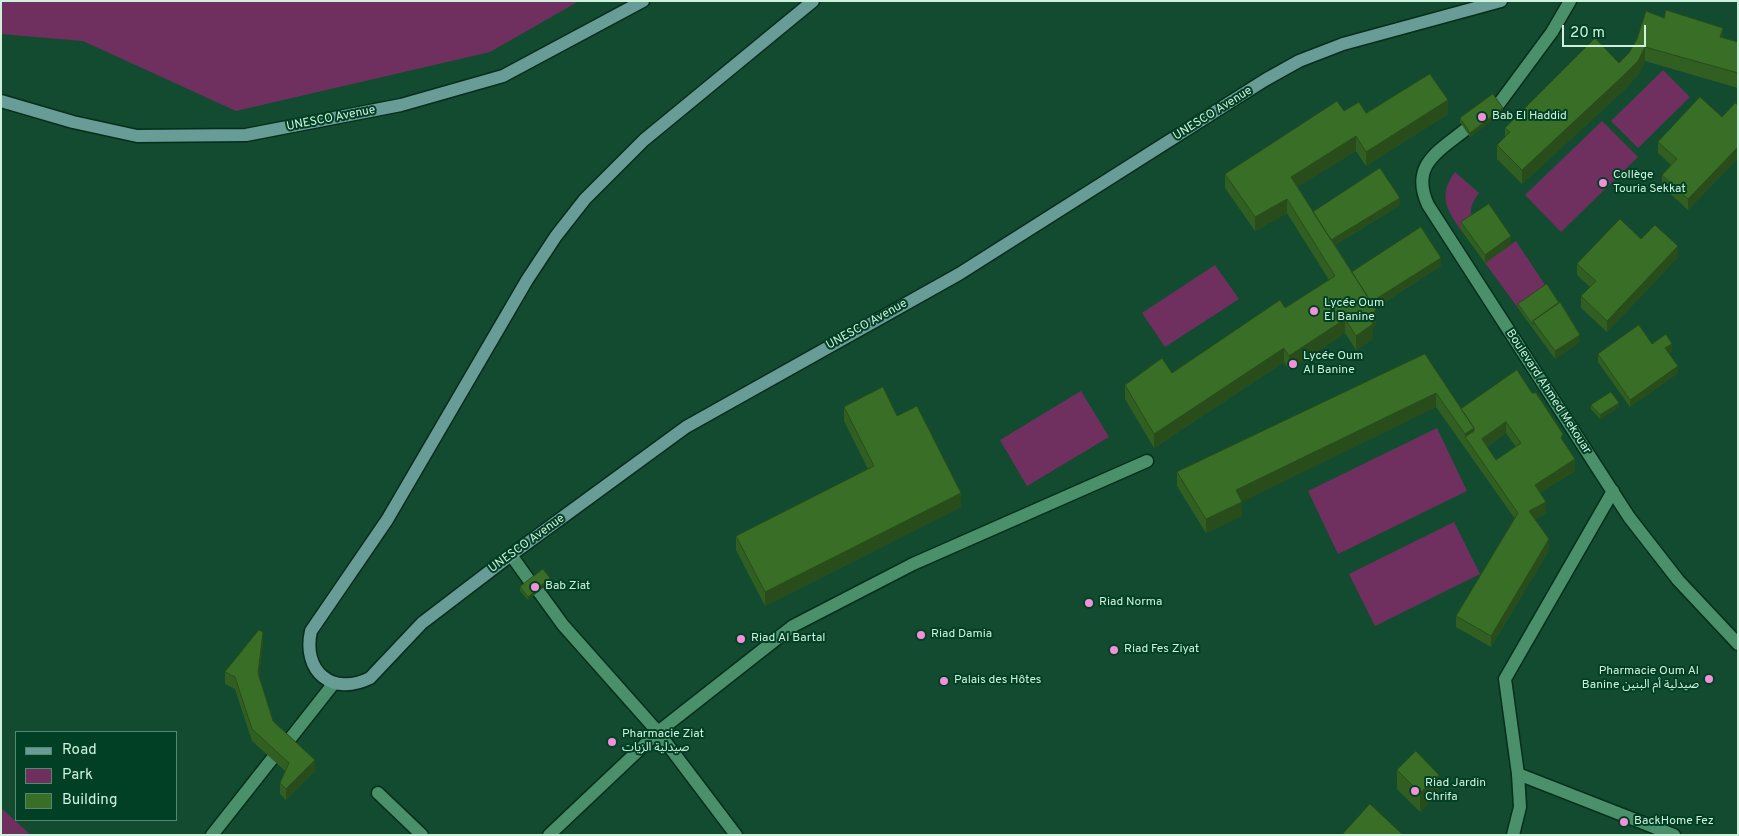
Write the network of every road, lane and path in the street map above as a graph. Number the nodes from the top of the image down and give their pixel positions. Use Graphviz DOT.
graph roads {
  1 [pos="643,1"];
  2 [pos="813,1"];
  3 [pos="1501,1"];
  4 [pos="1570,1"];
  5 [pos="1,101"];
  6 [pos="1498,105"];
  7 [pos="1465,130"];
  8 [pos="1147,460"];
  9 [pos="1612,491"];
  10 [pos="511,555"];
  11 [pos="1738,644"];
  12 [pos="334,683"];
  13 [pos="658,732"];
  14 [pos="286,744"];
  15 [pos="272,759"];
  16 [pos="1518,774"];
  17 [pos="378,793"];
  18 [pos="212,835"];
  19 [pos="422,835"];
  20 [pos="549,835"];
  21 [pos="736,835"];
  22 [pos="1513,835"];
  23 [pos="1674,835"];
  1 -- 5 [label="main road, UNESCO Avenue"];
  2 -- 12 [label="main road"];
  3 -- 10 [label="main road, UNESCO Avenue"];
  4 -- 6 [label="street"];
  7 -- 9 [label="street, Boulevard Ahmed Mekouar"];
  8 -- 13 [label="street"];
  9 -- 11 [label="street, Boulevard Ahmed Mekouar"];
  9 -- 16 [label="street"];
  10 -- 12 [label="main road, UNESCO Avenue"];
  10 -- 13 [label="street"];
  12 -- 14 [label="street"];
  13 -- 20 [label="street"];
  13 -- 21 [label="street"];
  15 -- 18 [label="street"];
  16 -- 22 [label="street"];
  16 -- 23 [label="street"];
  17 -- 19 [label="street"];
}
